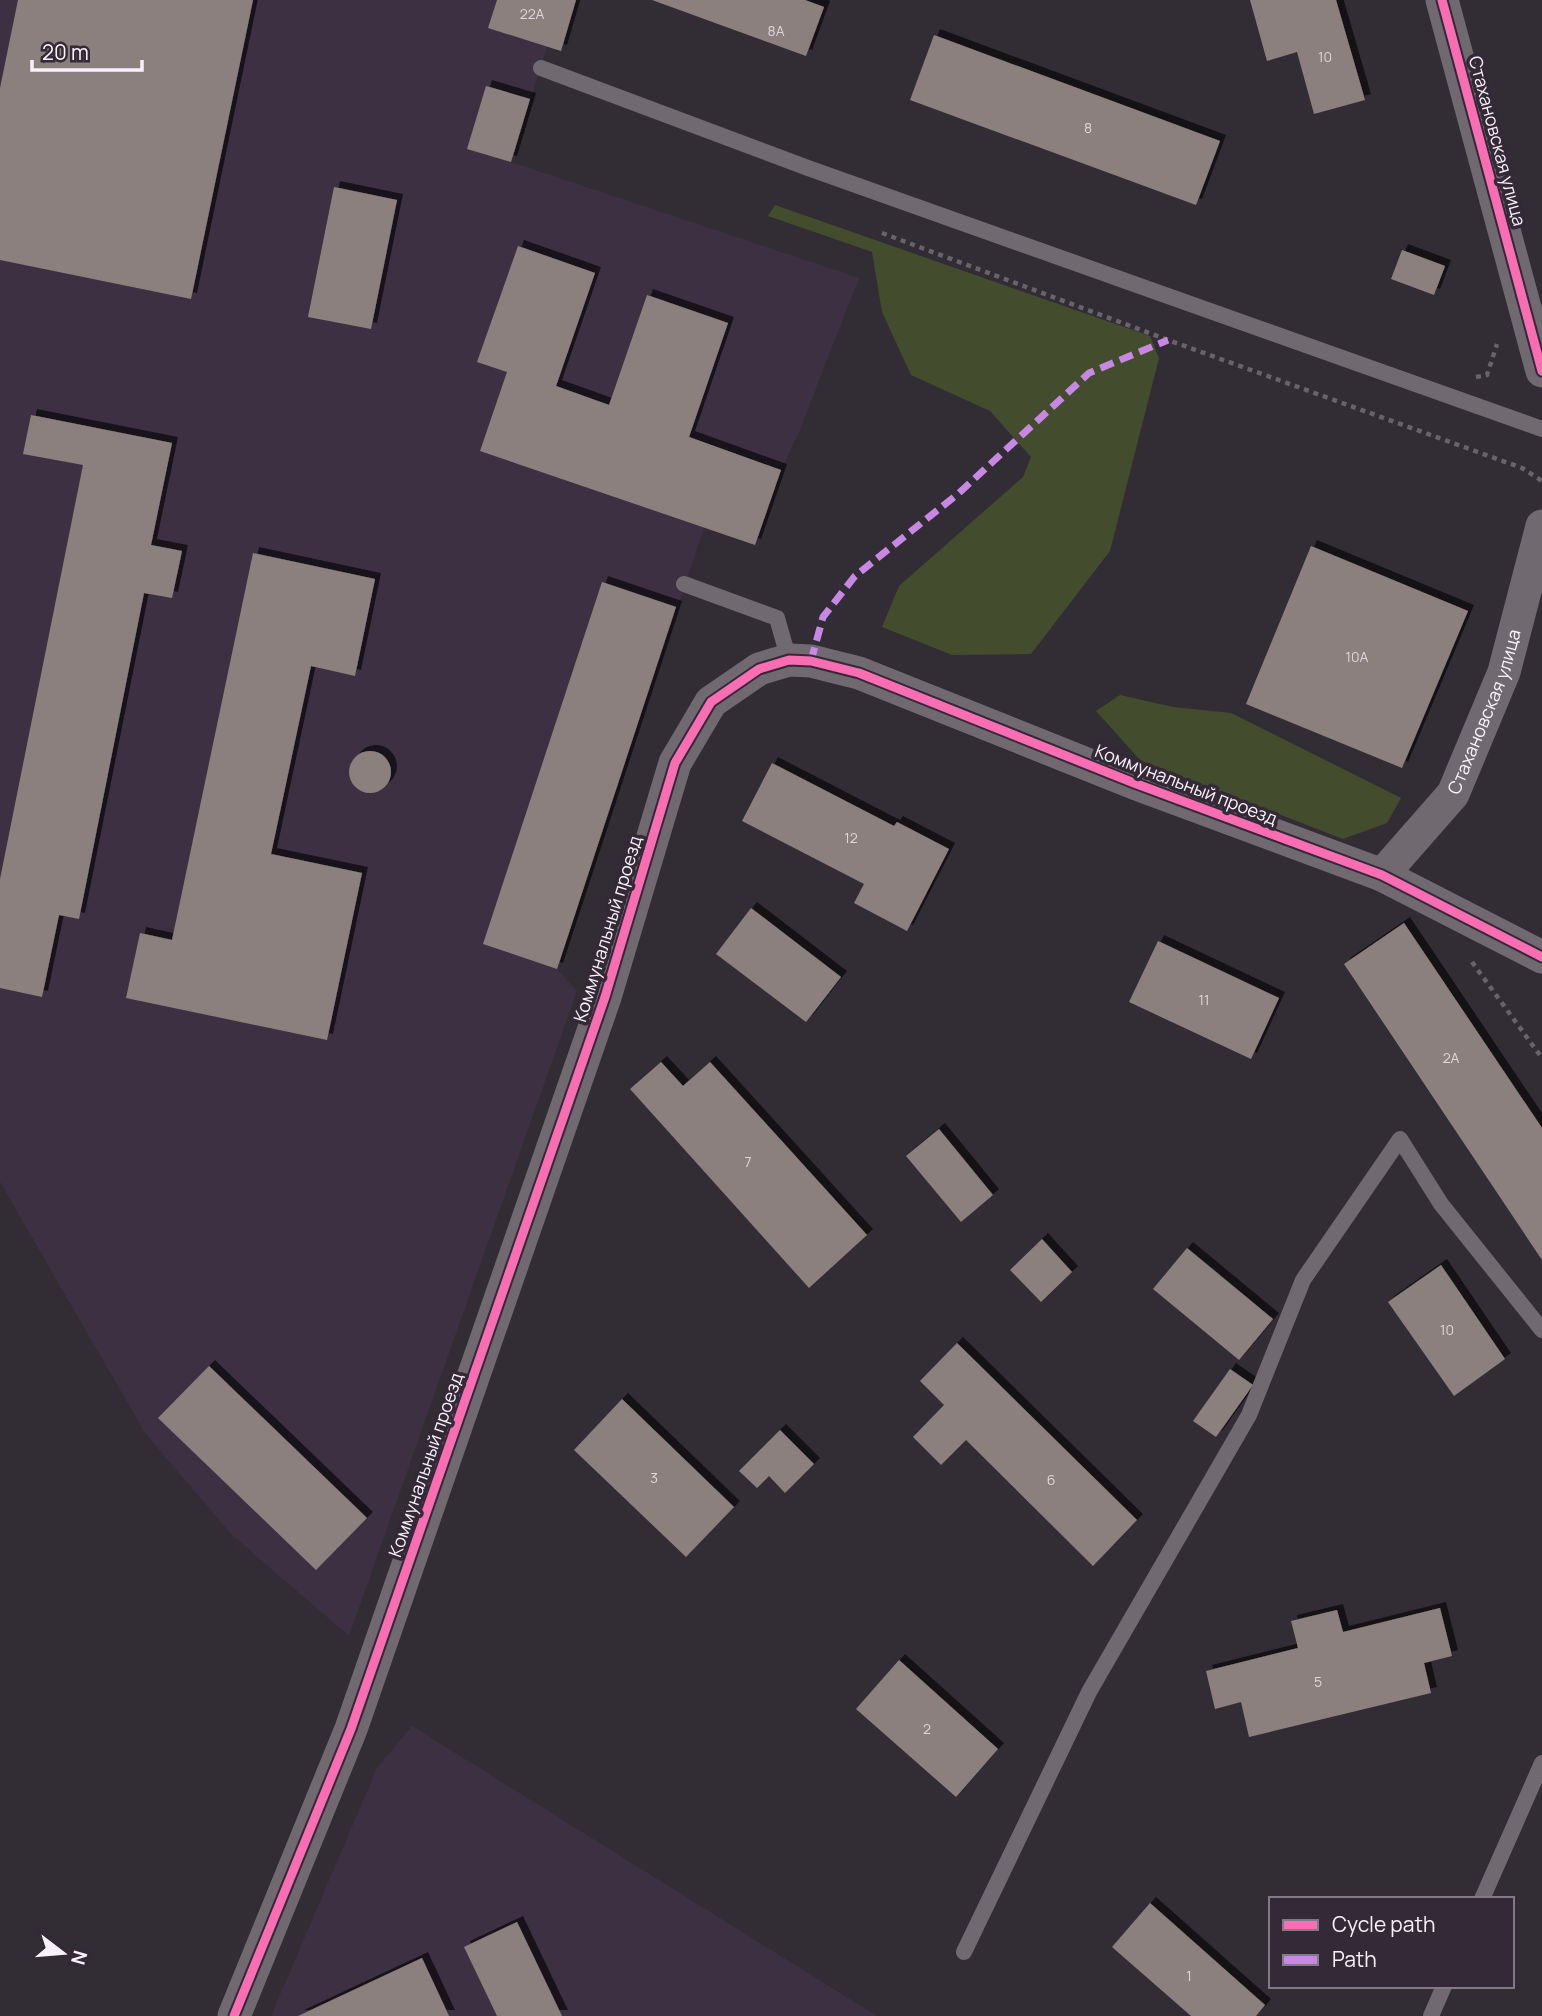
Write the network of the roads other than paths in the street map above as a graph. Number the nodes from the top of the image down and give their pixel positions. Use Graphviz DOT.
graph roads {
  1 [pos="1442,0"];
  2 [pos="541,68"];
  3 [pos="1542,371"];
  4 [pos="1542,429"];
  5 [pos="1542,526"];
  6 [pos="684,584"];
  7 [pos="789,660"];
  8 [pos="1382,875"];
  9 [pos="1542,957"];
  10 [pos="1542,1330"];
  11 [pos="1542,1762"];
  12 [pos="1483,1897"];
  13 [pos="964,1952"];
  14 [pos="1443,1988"];
  15 [pos="234,2016"];
  16 [pos="1431,2016"];
  1 -- 3 [label="street, Стахановская улица"];
  2 -- 4 [label="lane"];
  5 -- 8 [label="street, Стахановская улица"];
  6 -- 7 [label="lane"];
  7 -- 8 [label="street, Коммунальный проезд"];
  7 -- 15 [label="street, Коммунальный проезд"];
  8 -- 9 [label="street, Коммунальный проезд"];
  10 -- 13 [label="lane"];
  11 -- 12 [label="lane"];
  14 -- 16 [label="lane"];
}
